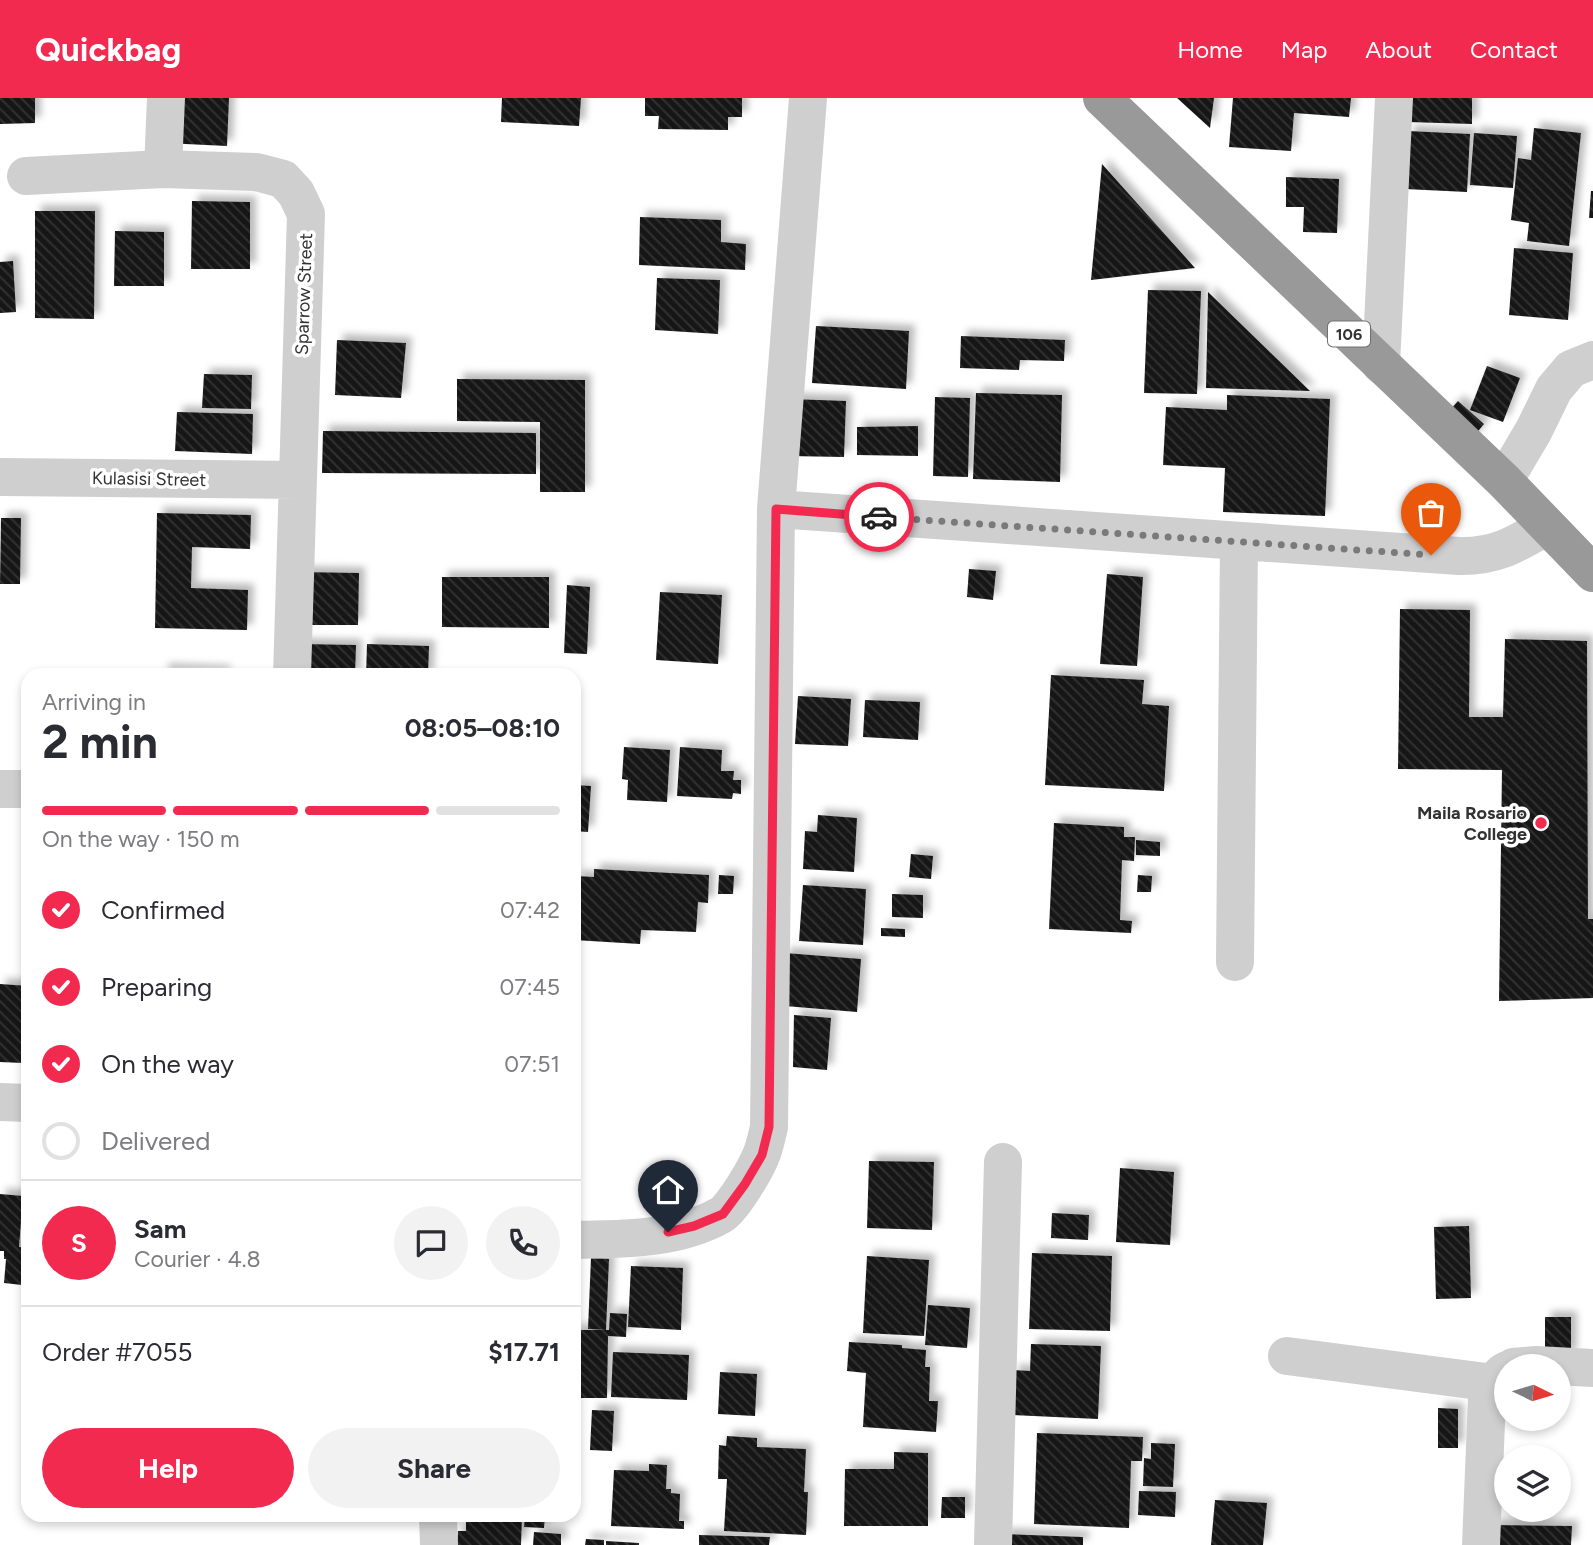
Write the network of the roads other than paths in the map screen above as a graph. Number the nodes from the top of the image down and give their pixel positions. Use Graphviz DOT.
graph roads {
  1 [pos="166,98"];
  2 [pos="808,98"];
  3 [pos="1102,98"];
  4 [pos="1394,98"];
  5 [pos="163,169"];
  6 [pos="26,176"];
  7 [pos="1593,360"];
  8 [pos="1381,365"];
  9 [pos="0,477"];
  10 [pos="298,480"];
  11 [pos="1504,481"];
  12 [pos="776,509"];
  13 [pos="1547,526"];
  14 [pos="1239,541"];
  15 [pos="1593,573"];
  16 [pos="292,668"];
  17 [pos="0,789"];
  18 [pos="21,789"];
  19 [pos="1235,962"];
  20 [pos="0,1101"];
  21 [pos="21,1102"];
  22 [pos="1003,1162"];
  23 [pos="581,1241"];
  24 [pos="1287,1356"];
  25 [pos="1572,1367"];
  26 [pos="1593,1368"];
  27 [pos="1494,1372"];
  28 [pos="1494,1388"];
  29 [pos="438,1522"];
  30 [pos="439,1545"];
  31 [pos="993,1545"];
  32 [pos="1481,1545"];
  1 -- 5 [label="street"];
  2 -- 12 [label="street"];
  3 -- 8 [label="highway, 106"];
  4 -- 8 [label="street"];
  5 -- 6 [label="street, Sparrow Street"];
  5 -- 10 [label="street, Sparrow Street"];
  7 -- 11 [label="street"];
  8 -- 11 [label="highway, 106"];
  9 -- 10 [label="street, Kulasisi Street"];
  10 -- 16 [label="street, Sparrow Street"];
  11 -- 13 [label="highway, 106"];
  12 -- 14 [label="street"];
  12 -- 23 [label="street"];
  13 -- 14 [label="street"];
  13 -- 15 [label="highway, 106"];
  14 -- 19 [label="street"];
  17 -- 18 [label="street"];
  20 -- 21 [label="street"];
  22 -- 31 [label="street"];
  24 -- 27 [label="street"];
  25 -- 26 [label="street"];
  28 -- 32 [label="street"];
  29 -- 30 [label="street"];
}
